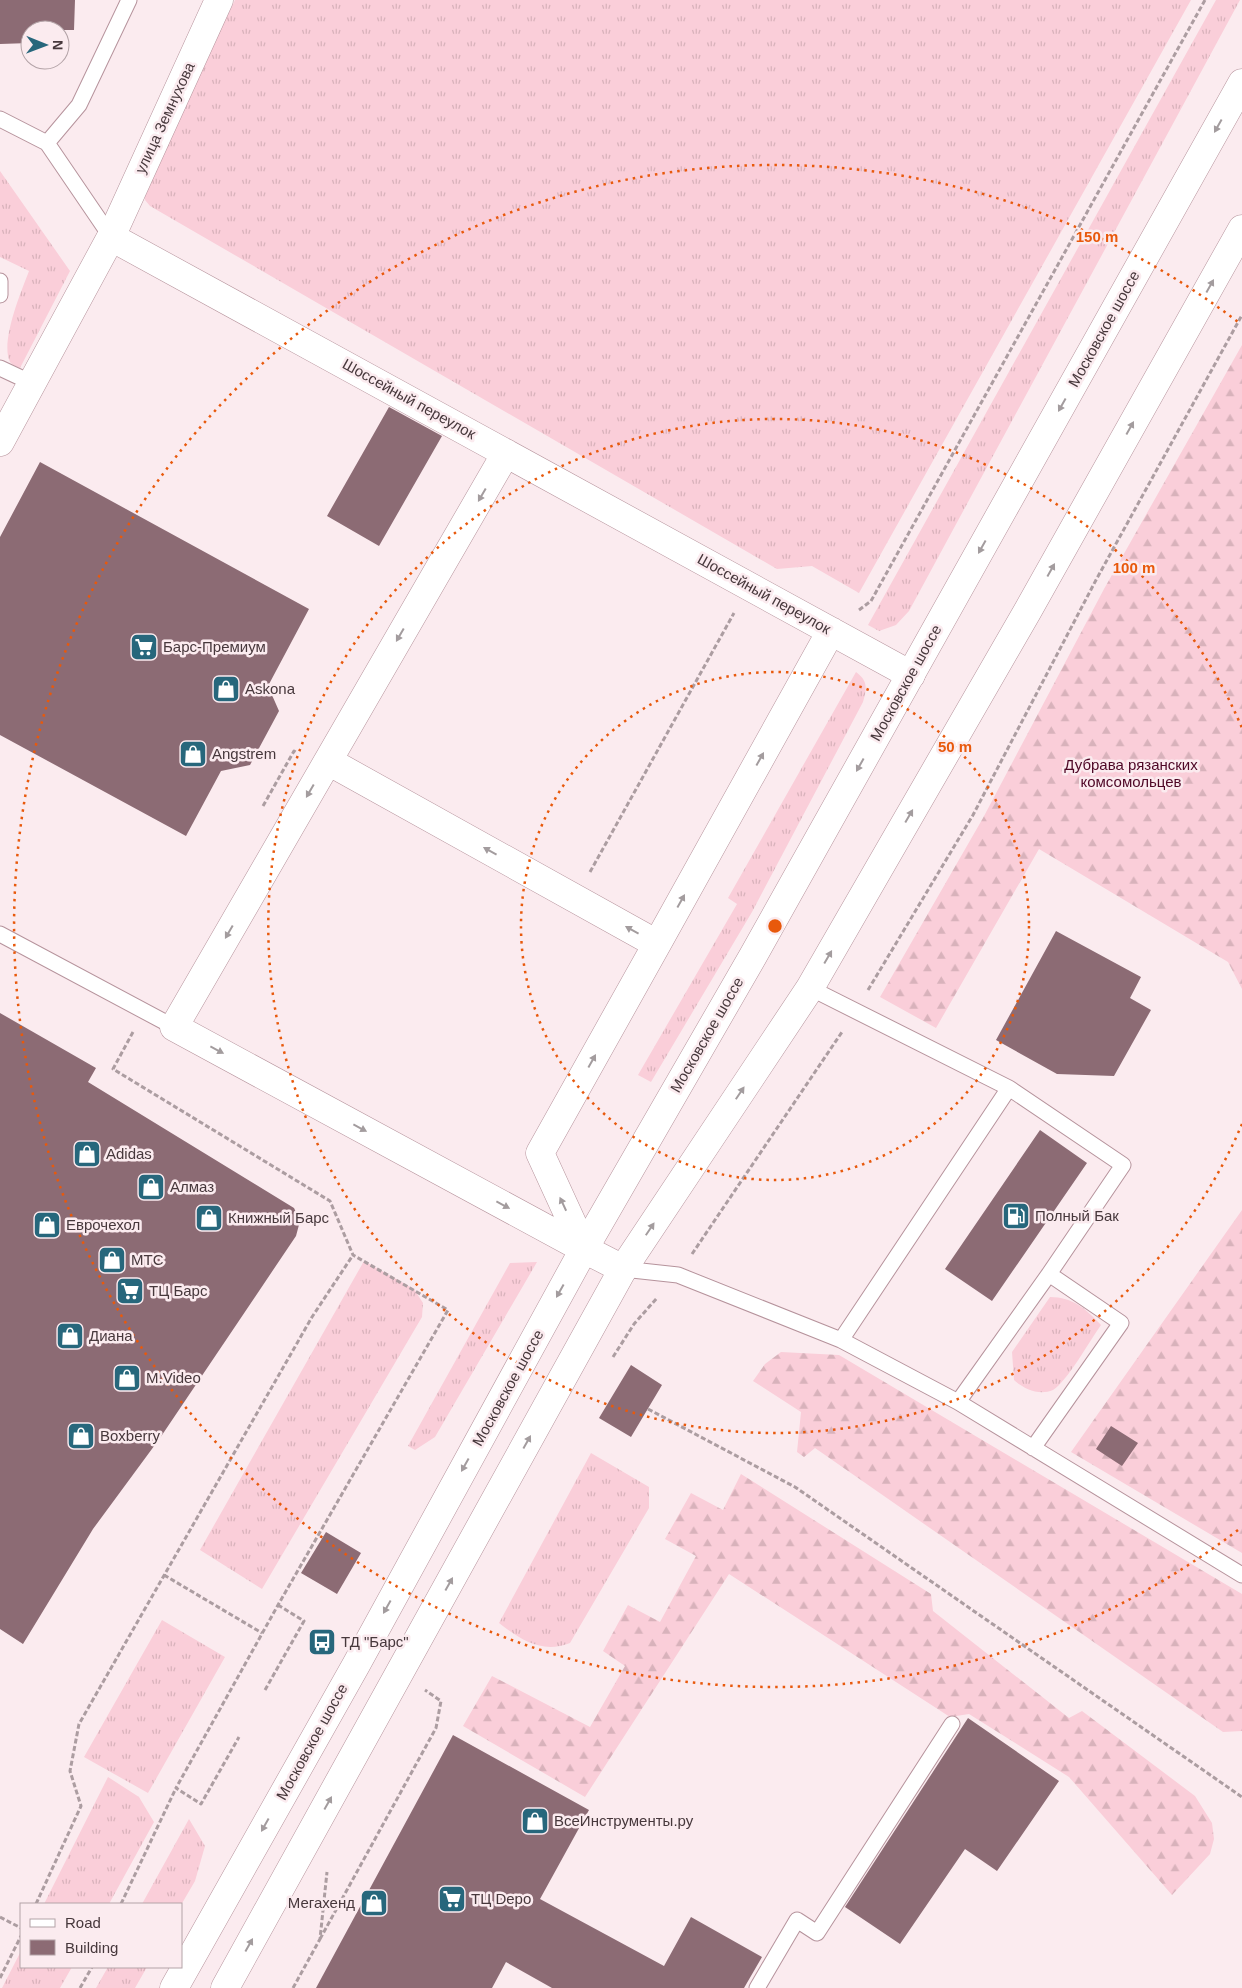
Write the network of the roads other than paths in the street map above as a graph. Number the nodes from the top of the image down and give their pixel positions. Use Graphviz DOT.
graph roads {
  1 [pos="129,0"];
  2 [pos="219,0"];
  3 [pos="1242,83"];
  4 [pos="0,119"];
  5 [pos="47,142"];
  6 [pos="1242,229"];
  7 [pos="111,237"];
  8 [pos="0,280"];
  9 [pos="0,295"];
  10 [pos="0,368"];
  11 [pos="32,383"];
  12 [pos="0,442"];
  13 [pos="506,453"];
  14 [pos="830,630"];
  15 [pos="911,674"];
  16 [pos="326,764"];
  17 [pos="0,934"];
  18 [pos="657,944"];
  19 [pos="810,988"];
  20 [pos="174,1027"];
  21 [pos="1009,1088"];
  22 [pos="584,1249"];
  23 [pos="623,1269"];
  24 [pos="1049,1274"];
  25 [pos="841,1340"];
  26 [pos="958,1402"];
  27 [pos="1032,1448"];
  28 [pos="1242,1575"];
  29 [pos="952,1724"];
  30 [pos="174,1988"];
  31 [pos="225,1988"];
  32 [pos="757,1988"];
  1 -- 5 [label="lane"];
  2 -- 7 [label="main road, улица Земнухова"];
  3 -- 15 [label="main road, Московское шоссе, one-way"];
  4 -- 5 [label="lane"];
  5 -- 7 [label="lane"];
  19 -- 6 [label="main road, one-way"];
  7 -- 11 [label="main road"];
  7 -- 13 [label="main road, Шоссейный переулок"];
  8 -- 9 [label="lane"];
  10 -- 11 [label="lane"];
  11 -- 12 [label="main road"];
  13 -- 14 [label="main road, Шоссейный переулок"];
  13 -- 16 [label="main road, one-way"];
  14 -- 15 [label="main road, Шоссейный переулок"];
  18 -- 14 [label="main road, one-way"];
  15 -- 22 [label="main road, Московское шоссе, one-way"];
  18 -- 16 [label="main road, one-way"];
  16 -- 20 [label="main road, one-way"];
  17 -- 20 [label="lane"];
  22 -- 18 [label="main road, one-way"];
  19 -- 21 [label="lane"];
  23 -- 19 [label="main road, one-way"];
  20 -- 22 [label="main road, one-way"];
  21 -- 24 [label="lane"];
  21 -- 25 [label="lane"];
  22 -- 23 [label="main road"];
  22 -- 30 [label="main road, Московское шоссе, one-way"];
  23 -- 25 [label="lane"];
  31 -- 23 [label="main road, one-way"];
  24 -- 26 [label="lane"];
  24 -- 27 [label="lane"];
  25 -- 26 [label="lane"];
  26 -- 27 [label="lane"];
  27 -- 28 [label="lane"];
  29 -- 32 [label="lane"];
}
